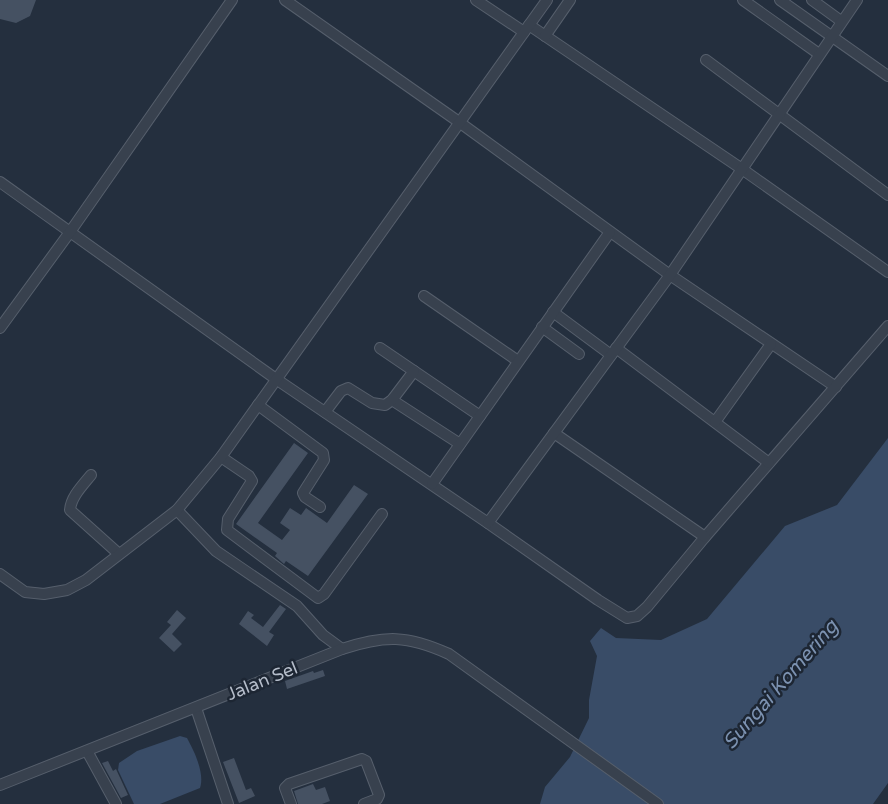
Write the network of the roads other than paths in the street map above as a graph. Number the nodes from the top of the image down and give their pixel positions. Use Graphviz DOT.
graph roads {
  1 [pos="232,0"];
  2 [pos="285,0"];
  3 [pos="476,0"];
  4 [pos="547,0"];
  5 [pos="570,0"];
  6 [pos="743,0"];
  7 [pos="780,0"];
  8 [pos="812,0"];
  9 [pos="857,0"];
  10 [pos="841,21"];
  11 [pos="527,29"];
  12 [pos="545,36"];
  13 [pos="831,36"];
  14 [pos="819,54"];
  15 [pos="706,60"];
  16 [pos="888,76"];
  17 [pos="779,113"];
  18 [pos="459,122"];
  19 [pos="742,169"];
  20 [pos="0,182"];
  21 [pos="888,195"];
  22 [pos="70,232"];
  23 [pos="610,232"];
  24 [pos="888,272"];
  25 [pos="670,276"];
  26 [pos="424,296"];
  27 [pos="553,312"];
  28 [pos="888,326"];
  29 [pos="542,327"];
  30 [pos="0,328"];
  31 [pos="771,344"];
  32 [pos="380,348"];
  33 [pos="614,351"];
  34 [pos="579,354"];
  35 [pos="518,361"];
  36 [pos="414,371"];
  37 [pos="276,379"];
  38 [pos="836,387"];
  39 [pos="392,399"];
  40 [pos="258,405"];
  41 [pos="325,412"];
  42 [pos="480,416"];
  43 [pos="715,422"];
  44 [pos="554,433"];
  45 [pos="460,444"];
  46 [pos="221,456"];
  47 [pos="769,463"];
  48 [pos="90,475"];
  49 [pos="432,484"];
  50 [pos="320,507"];
  51 [pos="177,510"];
  52 [pos="382,514"];
  53 [pos="488,523"];
  54 [pos="705,537"];
  55 [pos="119,555"];
  56 [pos="0,574"];
  57 [pos="307,590"];
  58 [pos="297,606"];
  59 [pos="323,635"];
  60 [pos="342,649"];
  61 [pos="321,657"];
  62 [pos="196,708"];
  63 [pos="87,751"];
  64 [pos="0,784"];
  65 [pos="226,803"];
  66 [pos="116,804"];
  67 [pos="291,804"];
  68 [pos="364,804"];
  69 [pos="658,804"];
  1 -- 22 [label="street"];
  2 -- 18 [label="street"];
  3 -- 11 [label="street"];
  4 -- 11 [label="street"];
  5 -- 12 [label="street"];
  6 -- 14 [label="street"];
  7 -- 13 [label="street"];
  8 -- 10 [label="street"];
  9 -- 10 [label="street"];
  10 -- 13 [label="street"];
  11 -- 12 [label="street"];
  11 -- 18 [label="street"];
  12 -- 19 [label="street"];
  13 -- 14 [label="street"];
  13 -- 16 [label="street"];
  14 -- 17 [label="street"];
  15 -- 17 [label="street"];
  17 -- 19 [label="street"];
  17 -- 21 [label="street"];
  18 -- 23 [label="street"];
  18 -- 37 [label="street"];
  19 -- 24 [label="street"];
  19 -- 25 [label="street"];
  20 -- 22 [label="street"];
  22 -- 30 [label="street"];
  22 -- 37 [label="street"];
  23 -- 25 [label="street"];
  23 -- 27 [label="street"];
  25 -- 31 [label="street"];
  25 -- 33 [label="street"];
  26 -- 35 [label="street"];
  27 -- 29 [label="street"];
  27 -- 33 [label="street"];
  28 -- 38 [label="street"];
  29 -- 34 [label="street"];
  29 -- 35 [label="street"];
  31 -- 38 [label="street"];
  31 -- 43 [label="street"];
  32 -- 36 [label="street"];
  33 -- 43 [label="street"];
  33 -- 44 [label="street"];
  35 -- 42 [label="street"];
  36 -- 39 [label="street"];
  36 -- 42 [label="street"];
  37 -- 40 [label="street"];
  37 -- 41 [label="street"];
  38 -- 47 [label="street"];
  39 -- 41 [label="street"];
  39 -- 45 [label="street"];
  40 -- 46 [label="street"];
  40 -- 50 [label="street"];
  41 -- 49 [label="street"];
  42 -- 45 [label="street"];
  43 -- 47 [label="street"];
  44 -- 53 [label="street"];
  44 -- 54 [label="street"];
  45 -- 49 [label="street"];
  46 -- 51 [label="street"];
  46 -- 57 [label="street"];
  47 -- 54 [label="street"];
  48 -- 55 [label="street"];
  49 -- 53 [label="street"];
  51 -- 55 [label="street"];
  51 -- 58 [label="street"];
  52 -- 57 [label="street"];
  53 -- 54 [label="street"];
  55 -- 56 [label="street"];
  57 -- 58 [label="street"];
  58 -- 59 [label="street"];
  59 -- 60 [label="street"];
  59 -- 61 [label="street"];
  60 -- 61 [label="street, Jalan Sel"];
  60 -- 69 [label="street, Jalan Sel"];
  61 -- 62 [label="street, Jalan Sel"];
  62 -- 63 [label="street, Jalan Sel"];
  62 -- 65 [label="street"];
  63 -- 64 [label="street, Jalan Sel"];
  63 -- 66 [label="street"];
  67 -- 68 [label="street"];
}
